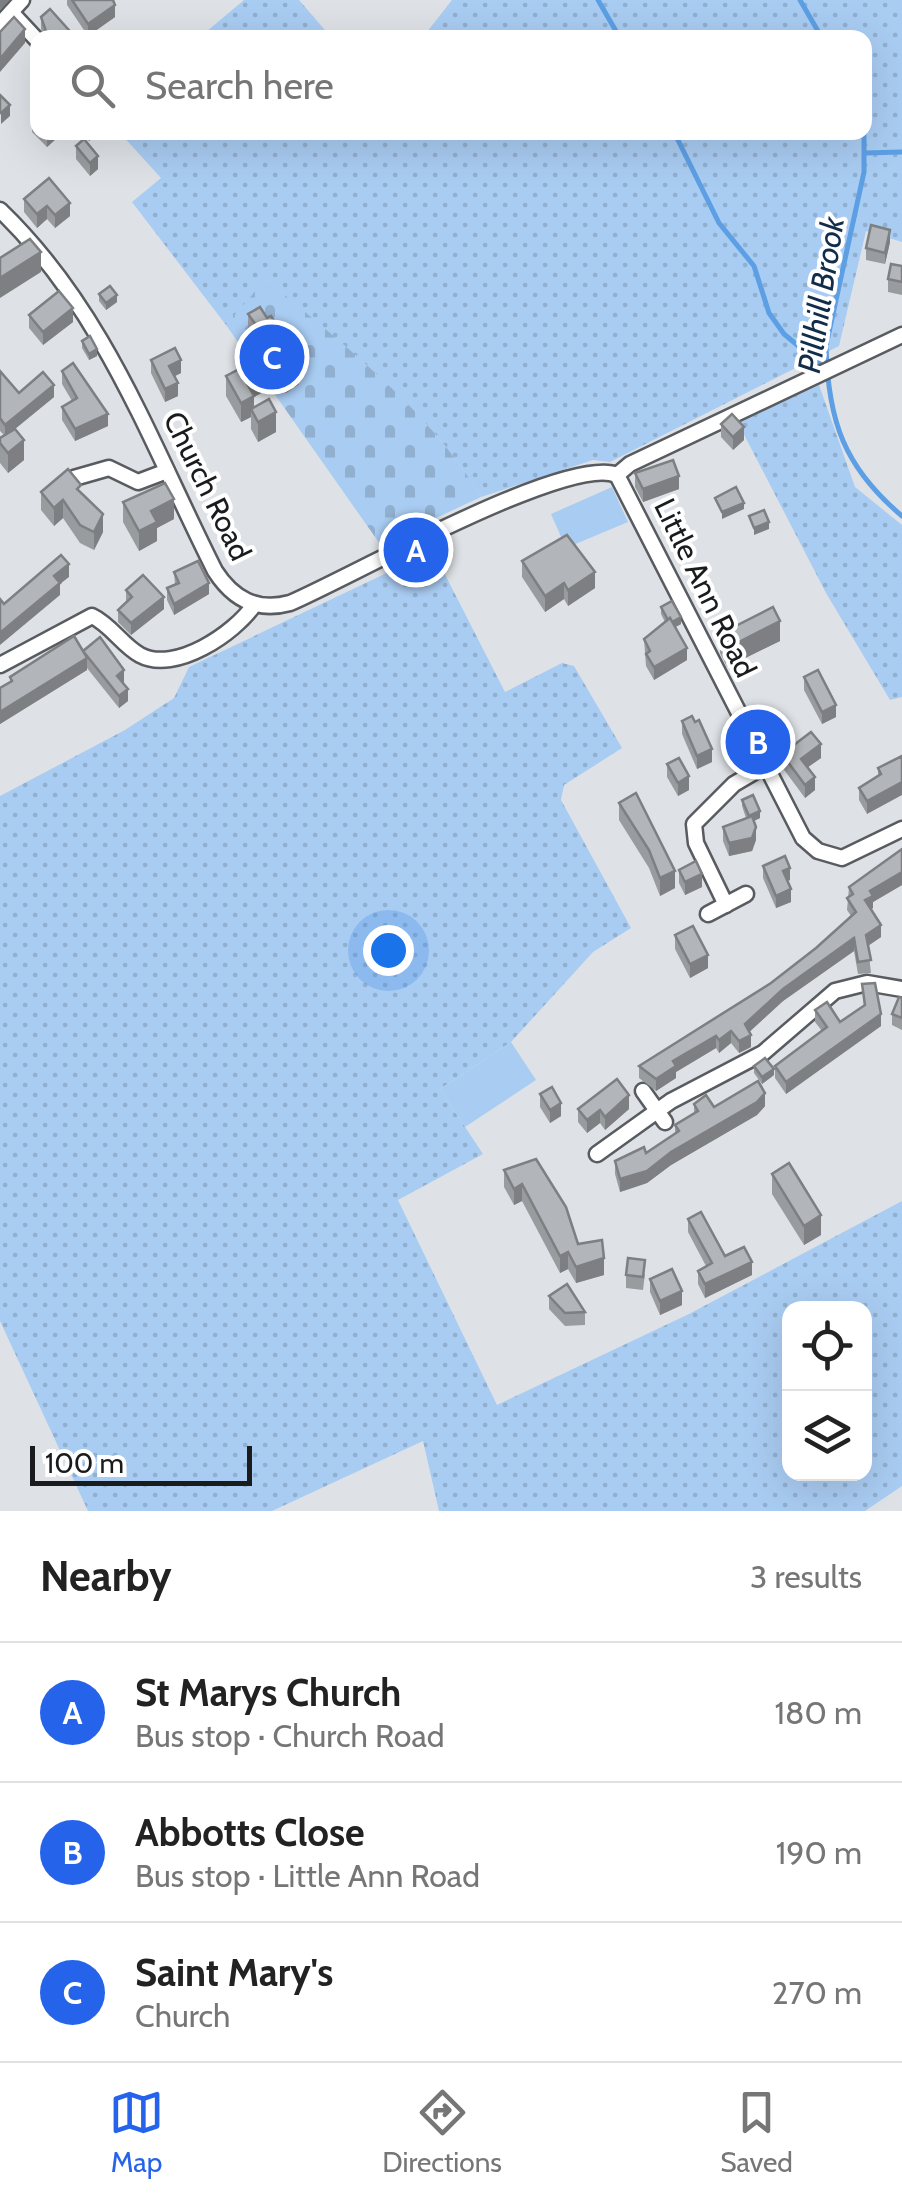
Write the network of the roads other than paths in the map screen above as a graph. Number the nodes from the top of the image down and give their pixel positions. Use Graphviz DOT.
graph roads {
  1 [pos="22,0"];
  2 [pos="11,12"];
  3 [pos="0,24"];
  4 [pos="30,32"];
  5 [pos="0,210"];
  6 [pos="32,241"];
  7 [pos="14,254"];
  8 [pos="902,336"];
  9 [pos="167,472"];
  10 [pos="616,475"];
  11 [pos="74,478"];
  12 [pos="254,605"];
  13 [pos="0,665"];
  14 [pos="763,767"];
  15 [pos="902,828"];
  16 [pos="746,894"];
  17 [pos="726,905"];
  18 [pos="708,914"];
  19 [pos="902,989"];
  20 [pos="642,1091"];
  21 [pos="661,1117"];
  22 [pos="597,1154"];
  1 -- 2 [label="street"];
  2 -- 3 [label="street"];
  2 -- 4 [label="street"];
  5 -- 6 [label="street, Church Road"];
  6 -- 7 [label="street"];
  6 -- 9 [label="street, Church Road"];
  8 -- 10 [label="street"];
  9 -- 11 [label="street"];
  9 -- 12 [label="street, Church Road"];
  10 -- 12 [label="street"];
  10 -- 14 [label="street, Little Ann Road"];
  12 -- 13 [label="street"];
  14 -- 15 [label="street, Little Ann Road"];
  14 -- 17 [label="street"];
  16 -- 17 [label="street"];
  17 -- 18 [label="street"];
  19 -- 21 [label="street"];
  20 -- 21 [label="street"];
  21 -- 22 [label="street"];
}
